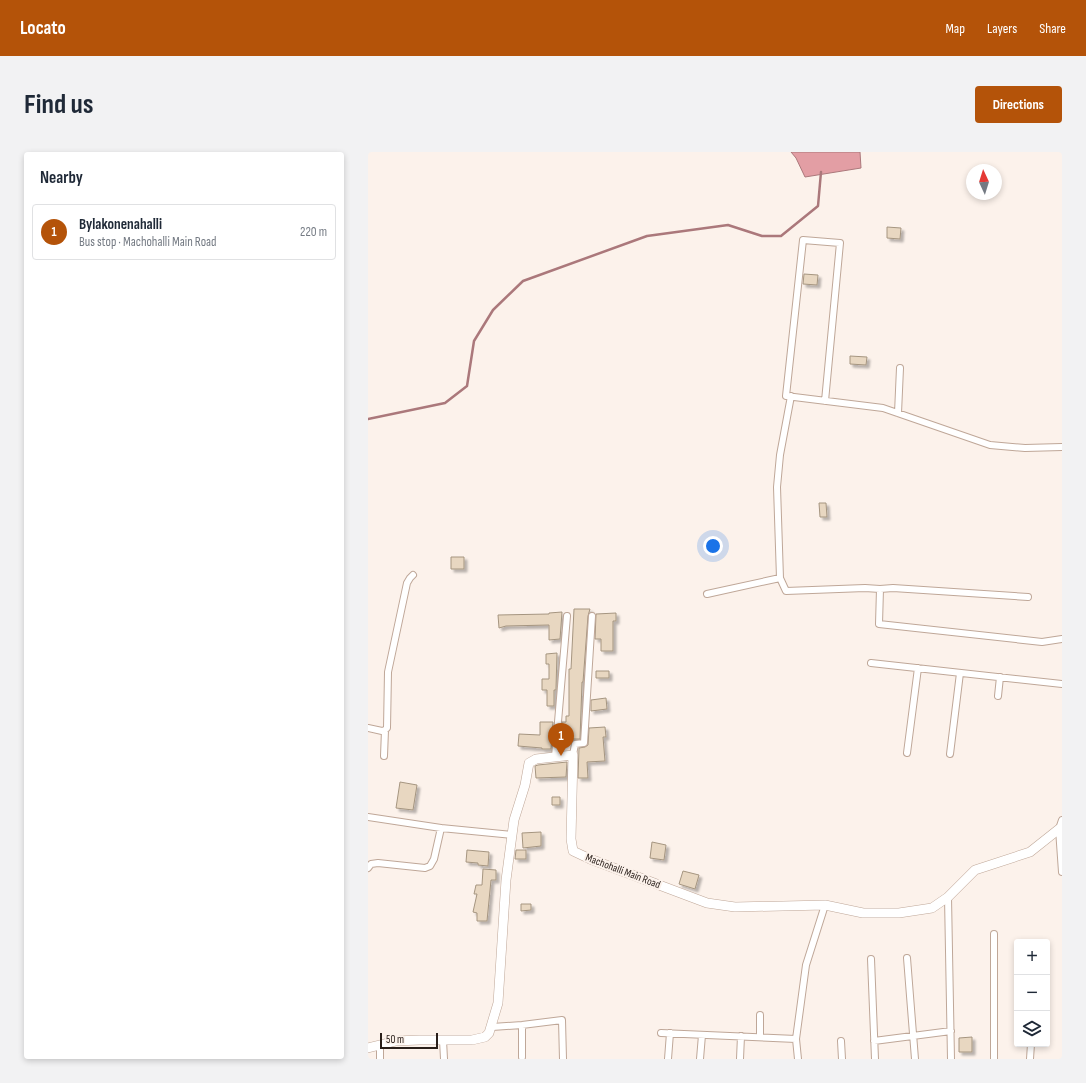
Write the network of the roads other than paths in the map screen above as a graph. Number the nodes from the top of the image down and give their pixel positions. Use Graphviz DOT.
graph roads {
  1 [pos="900,368"];
  2 [pos="791,396"];
  3 [pos="825,401"];
  4 [pos="898,413"];
  5 [pos="1062,447"];
  6 [pos="413,575"];
  7 [pos="780,578"];
  8 [pos="880,589"];
  9 [pos="707,594"];
  10 [pos="1028,597"];
  11 [pos="567,616"];
  12 [pos="592,616"];
  13 [pos="1062,639"];
  14 [pos="871,663"];
  15 [pos="918,668"];
  16 [pos="960,673"];
  17 [pos="1000,677"];
  18 [pos="1062,684"];
  19 [pos="998,696"];
  20 [pos="368,729"];
  21 [pos="385,730"];
  22 [pos="907,753"];
  23 [pos="950,754"];
  24 [pos="573,755"];
  25 [pos="384,756"];
  26 [pos="555,757"];
  27 [pos="368,817"];
  28 [pos="1061,826"];
  29 [pos="441,828"];
  30 [pos="512,835"];
  31 [pos="1061,853"];
  32 [pos="368,868"];
  33 [pos="1062,872"];
  34 [pos="948,897"];
  35 [pos="825,905"];
  36 [pos="994,934"];
  37 [pos="907,958"];
  38 [pos="871,959"];
  39 [pos="760,1015"];
  40 [pos="522,1025"];
  41 [pos="492,1027"];
  42 [pos="951,1031"];
  43 [pos="661,1033"];
  44 [pos="670,1033"];
  45 [pos="702,1035"];
  46 [pos="741,1036"];
  47 [pos="913,1036"];
  48 [pos="760,1037"];
  49 [pos="796,1039"];
  50 [pos="443,1040"];
  51 [pos="841,1040"];
  52 [pos="874,1041"];
  53 [pos="380,1045"];
  54 [pos="1031,1047"];
  55 [pos="368,1048"];
  56 [pos="522,1057"];
  57 [pos="380,1059"];
  58 [pos="444,1059"];
  59 [pos="562,1059"];
  60 [pos="668,1059"];
  61 [pos="700,1059"];
  62 [pos="740,1059"];
  63 [pos="798,1059"];
  64 [pos="842,1059"];
  65 [pos="875,1059"];
  66 [pos="914,1059"];
  67 [pos="951,1059"];
  68 [pos="994,1059"];
  69 [pos="1030,1059"];
  1 -- 4 [label="street"];
  2 -- 3 [label="street"];
  2 -- 3 [label="street"];
  2 -- 7 [label="street"];
  3 -- 4 [label="street"];
  4 -- 5 [label="street"];
  6 -- 21 [label="street"];
  7 -- 8 [label="street"];
  7 -- 9 [label="street"];
  8 -- 10 [label="street"];
  8 -- 13 [label="street"];
  11 -- 26 [label="street"];
  12 -- 24 [label="street"];
  14 -- 15 [label="street"];
  15 -- 16 [label="street"];
  15 -- 22 [label="street"];
  16 -- 17 [label="street"];
  16 -- 23 [label="street"];
  17 -- 18 [label="street"];
  17 -- 19 [label="street"];
  20 -- 21 [label="street"];
  21 -- 25 [label="street"];
  24 -- 26 [label="street"];
  24 -- 35 [label="street, Machohalli Main Road"];
  26 -- 30 [label="street"];
  27 -- 29 [label="street"];
  28 -- 31 [label="street"];
  28 -- 34 [label="street, Machohalli Main Road"];
  29 -- 30 [label="street"];
  29 -- 32 [label="street"];
  30 -- 41 [label="street"];
  31 -- 33 [label="street"];
  34 -- 35 [label="street, Machohalli Main Road"];
  34 -- 42 [label="street"];
  35 -- 49 [label="street"];
  36 -- 68 [label="street"];
  37 -- 47 [label="street"];
  38 -- 52 [label="street"];
  39 -- 48 [label="street"];
  40 -- 41 [label="street"];
  40 -- 56 [label="street"];
  40 -- 59 [label="street"];
  41 -- 50 [label="street"];
  42 -- 47 [label="street"];
  42 -- 67 [label="street"];
  43 -- 44 [label="street"];
  44 -- 45 [label="street"];
  44 -- 60 [label="street"];
  45 -- 46 [label="street"];
  45 -- 61 [label="street"];
  46 -- 48 [label="street"];
  46 -- 62 [label="street"];
  47 -- 52 [label="street"];
  47 -- 66 [label="street"];
  48 -- 49 [label="street"];
  49 -- 63 [label="street"];
  50 -- 53 [label="street"];
  50 -- 58 [label="street"];
  51 -- 64 [label="street"];
  52 -- 65 [label="street"];
  53 -- 55 [label="street"];
  53 -- 57 [label="street"];
  54 -- 69 [label="street"];
}
